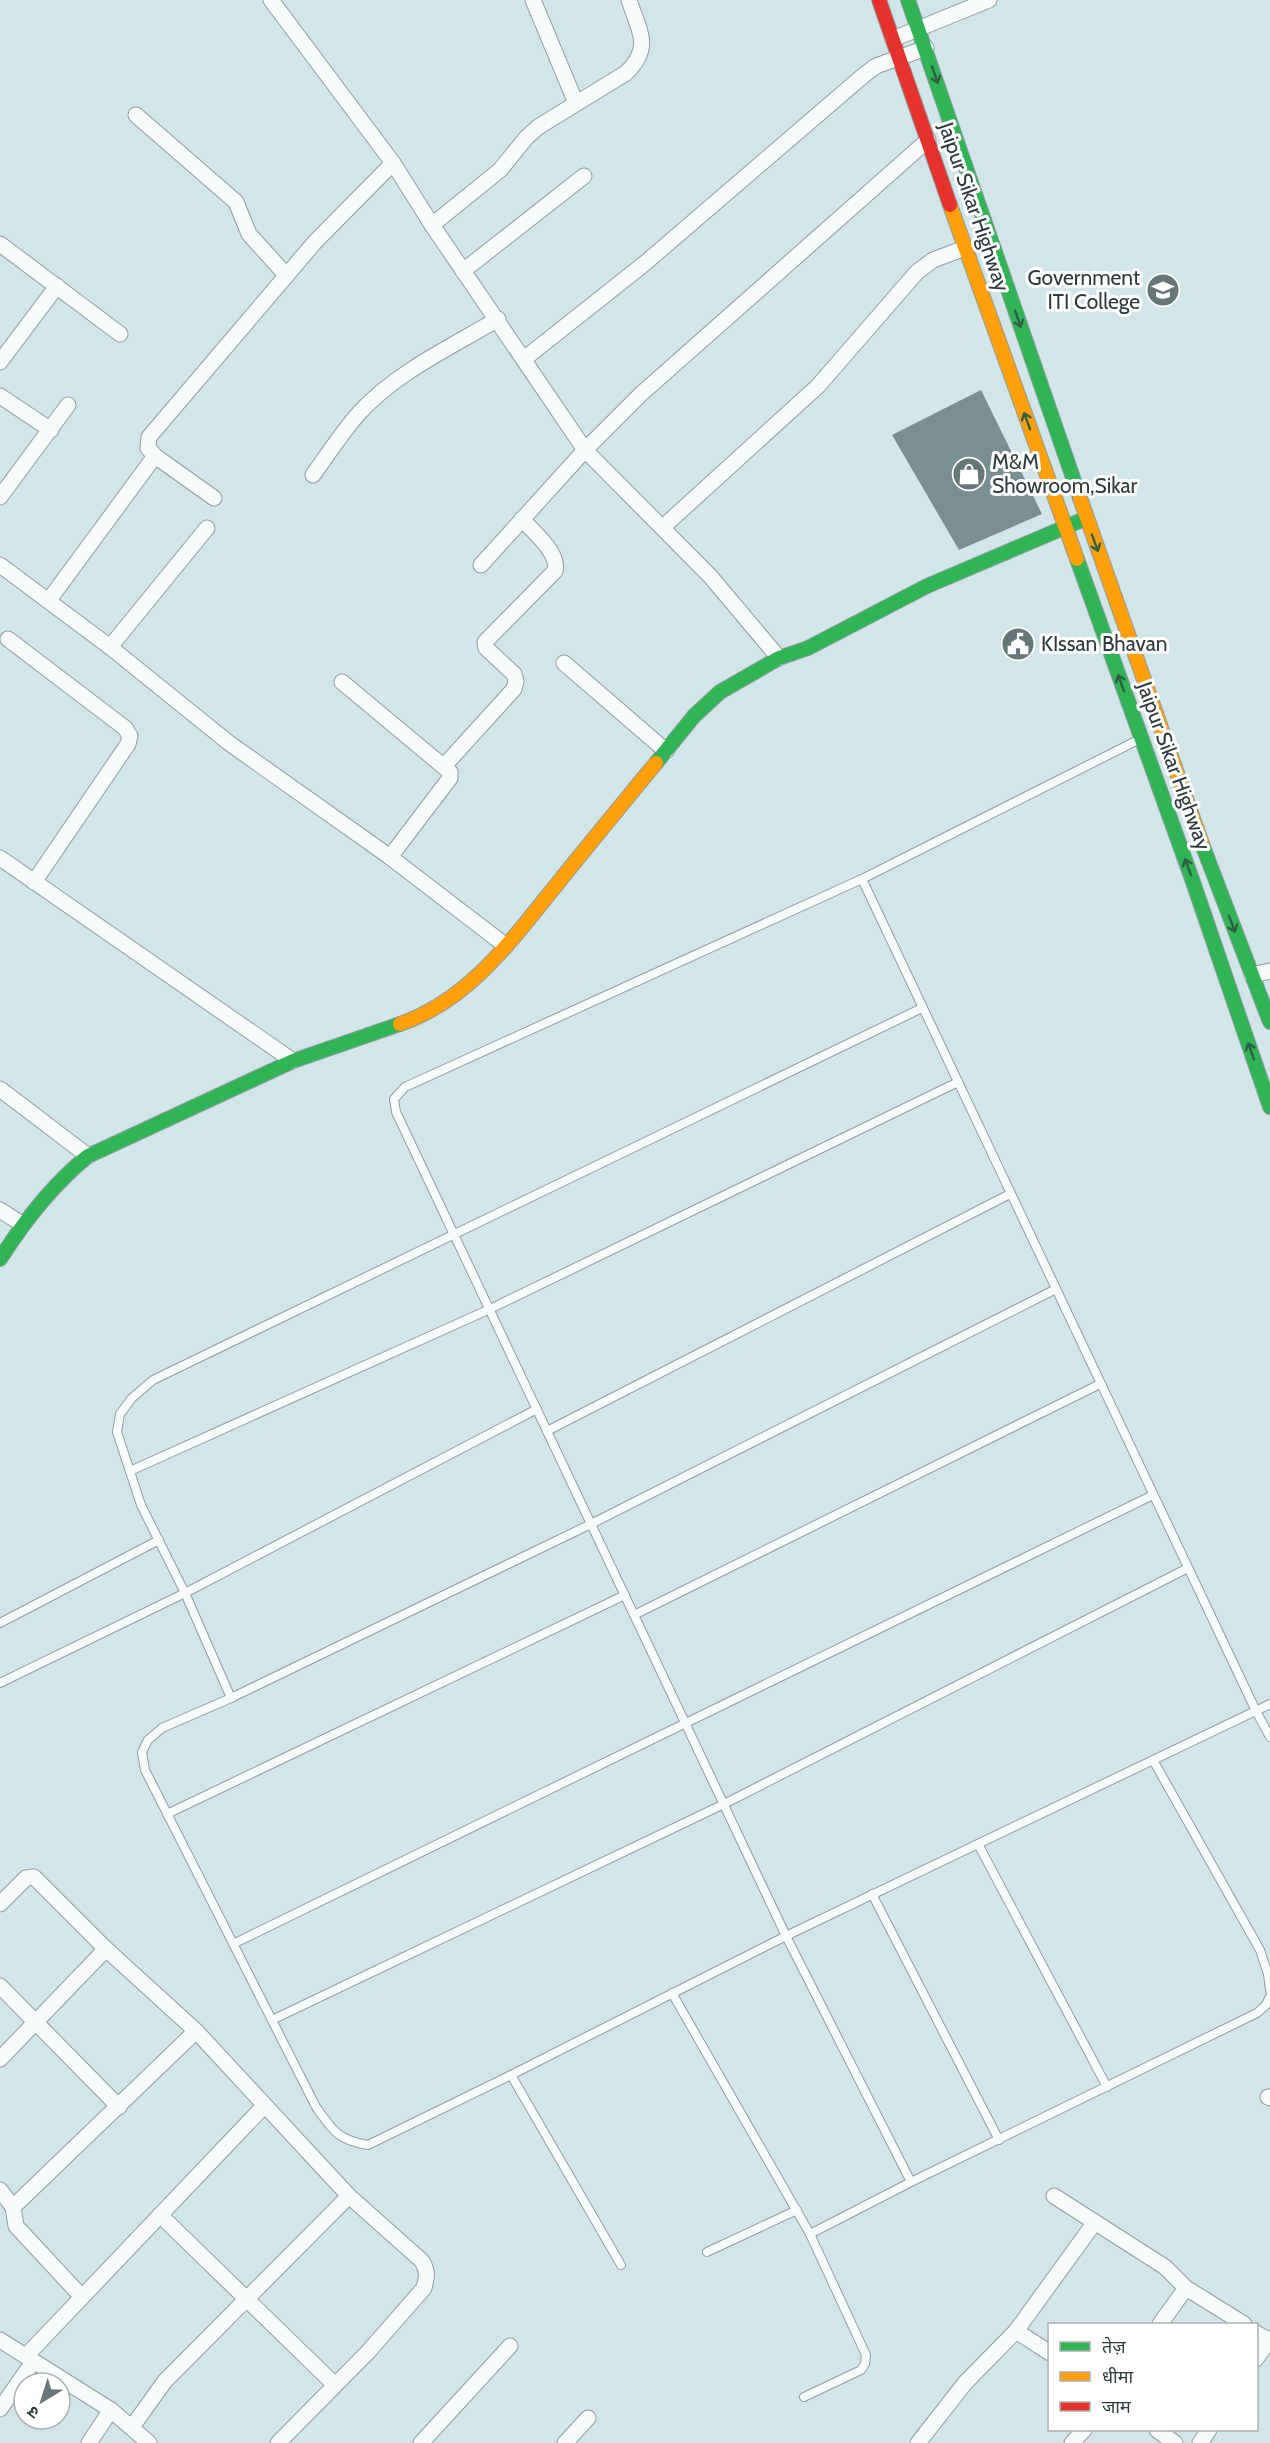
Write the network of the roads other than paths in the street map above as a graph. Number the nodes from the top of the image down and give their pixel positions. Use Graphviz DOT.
graph roads {
  1 [pos="271,0"];
  2 [pos="533,0"];
  3 [pos="629,0"];
  4 [pos="879,0"];
  5 [pos="908,0"];
  6 [pos="989,0"];
  7 [pos="918,30"];
  8 [pos="893,39"];
  9 [pos="926,48"];
  10 [pos="899,56"];
  11 [pos="576,103"];
  12 [pos="136,115"];
  13 [pos="928,140"];
  14 [pos="393,163"];
  15 [pos="584,176"];
  16 [pos="432,225"];
  17 [pos="0,244"];
  18 [pos="965,248"];
  19 [pos="463,271"];
  20 [pos="286,275"];
  21 [pos="57,286"];
  22 [pos="498,319"];
  23 [pos="120,334"];
  24 [pos="524,359"];
  25 [pos="0,362"];
  26 [pos="0,396"];
  27 [pos="68,405"];
  28 [pos="51,430"];
  29 [pos="585,450"];
  30 [pos="155,456"];
  31 [pos="313,475"];
  32 [pos="0,496"];
  33 [pos="214,498"];
  34 [pos="522,519"];
  35 [pos="1087,519"];
  36 [pos="1065,526"];
  37 [pos="663,527"];
  38 [pos="207,528"];
  39 [pos="0,565"];
  40 [pos="481,565"];
  41 [pos="49,600"];
  42 [pos="8,639"];
  43 [pos="110,647"];
  44 [pos="779,658"];
  45 [pos="564,663"];
  46 [pos="342,682"];
  47 [pos="1162,732"];
  48 [pos="1141,739"];
  49 [pos="666,751"];
  50 [pos="444,766"];
  51 [pos="390,857"];
  52 [pos="0,858"];
  53 [pos="861,879"];
  54 [pos="34,882"];
  55 [pos="506,946"];
  56 [pos="1270,971"];
  57 [pos="1252,975"];
  58 [pos="922,1008"];
  59 [pos="1270,1022"];
  60 [pos="292,1061"];
  61 [pos="956,1083"];
  62 [pos="0,1089"];
  63 [pos="1270,1107"];
  64 [pos="88,1156"];
  65 [pos="1010,1194"];
  66 [pos="0,1210"];
  67 [pos="21,1224"];
  68 [pos="454,1233"];
  69 [pos="0,1259"];
  70 [pos="1056,1289"];
  71 [pos="490,1309"];
  72 [pos="1100,1384"];
  73 [pos="537,1409"];
  74 [pos="547,1431"];
  75 [pos="130,1471"];
  76 [pos="1153,1495"];
  77 [pos="591,1524"];
  78 [pos="159,1540"];
  79 [pos="1188,1568"];
  80 [pos="185,1593"];
  81 [pos="625,1595"];
  82 [pos="634,1615"];
  83 [pos="0,1623"];
  84 [pos="0,1683"];
  85 [pos="231,1698"];
  86 [pos="1270,1704"];
  87 [pos="1256,1711"];
  88 [pos="685,1723"];
  89 [pos="1270,1737"];
  90 [pos="1153,1760"];
  91 [pos="724,1804"];
  92 [pos="167,1814"];
  93 [pos="978,1844"];
  94 [pos="873,1894"];
  95 [pos="0,1904"];
  96 [pos="786,1936"];
  97 [pos="233,1944"];
  98 [pos="106,1949"];
  99 [pos="0,1986"];
  100 [pos="1270,1990"];
  101 [pos="672,1993"];
  102 [pos="1270,1996"];
  103 [pos="272,2020"];
  104 [pos="36,2022"];
  105 [pos="196,2031"];
  106 [pos="0,2059"];
  107 [pos="511,2075"];
  108 [pos="1107,2087"];
  109 [pos="264,2106"];
  110 [pos="119,2107"];
  111 [pos="999,2140"];
  112 [pos="912,2182"];
  113 [pos="0,2190"];
  114 [pos="350,2196"];
  115 [pos="1054,2196"];
  116 [pos="13,2207"];
  117 [pos="796,2210"];
  118 [pos="160,2215"];
  119 [pos="1095,2222"];
  120 [pos="810,2234"];
  121 [pos="706,2252"];
  122 [pos="621,2265"];
  123 [pos="1186,2288"];
  124 [pos="81,2296"];
  125 [pos="247,2301"];
  126 [pos="1161,2323"];
  127 [pos="1241,2323"];
  128 [pos="1016,2331"];
  129 [pos="1266,2338"];
  130 [pos="0,2340"];
  131 [pos="510,2346"];
  132 [pos="1048,2352"];
  133 [pos="1258,2357"];
  134 [pos="29,2359"];
  135 [pos="335,2385"];
  136 [pos="804,2397"];
  137 [pos="0,2409"];
  138 [pos="111,2410"];
  139 [pos="588,2418"];
  140 [pos="132,2427"];
  141 [pos="1083,2431"];
  142 [pos="1158,2431"];
  143 [pos="89,2443"];
  144 [pos="149,2443"];
  145 [pos="278,2443"];
  146 [pos="421,2443"];
  147 [pos="565,2443"];
  148 [pos="918,2443"];
  149 [pos="1072,2443"];
  150 [pos="1175,2443"];
  1 -- 14 [label="street"];
  2 -- 11 [label="street"];
  3 -- 11 [label="street"];
  4 -- 8 [label="main road, Jaipur Sikar Highway"];
  5 -- 7 [label="main road, Jaipur Sikar Highway"];
  6 -- 7 [label="street"];
  7 -- 8 [label="street"];
  7 -- 9 [label="main road, Jaipur Sikar Highway"];
  8 -- 10 [label="main road, Jaipur Sikar Highway"];
  9 -- 10 [label="street"];
  9 -- 35 [label="main road, Jaipur Sikar Highway, one-way"];
  10 -- 13 [label="main road, Jaipur Sikar Highway"];
  10 -- 24 [label="street"];
  11 -- 16 [label="street"];
  12 -- 20 [label="street"];
  13 -- 18 [label="main road, Jaipur Sikar Highway"];
  13 -- 29 [label="street"];
  14 -- 16 [label="street"];
  14 -- 20 [label="street"];
  15 -- 19 [label="street"];
  16 -- 19 [label="street"];
  17 -- 21 [label="street"];
  36 -- 18 [label="main road, Jaipur Sikar Highway, one-way"];
  18 -- 37 [label="street"];
  19 -- 22 [label="street"];
  20 -- 30 [label="street"];
  21 -- 23 [label="street"];
  21 -- 25 [label="street"];
  22 -- 24 [label="street"];
  22 -- 31 [label="street"];
  24 -- 29 [label="street"];
  26 -- 28 [label="street"];
  27 -- 28 [label="street"];
  28 -- 32 [label="street"];
  29 -- 34 [label="street"];
  29 -- 37 [label="street"];
  30 -- 33 [label="street"];
  30 -- 41 [label="street"];
  34 -- 40 [label="street"];
  34 -- 50 [label="street"];
  35 -- 36 [label="main road"];
  35 -- 47 [label="main road, Jaipur Sikar Highway, one-way"];
  36 -- 44 [label="main road"];
  48 -- 36 [label="main road, Jaipur Sikar Highway, one-way"];
  37 -- 44 [label="street"];
  38 -- 43 [label="street"];
  39 -- 41 [label="street"];
  41 -- 43 [label="street"];
  42 -- 54 [label="street"];
  43 -- 51 [label="street"];
  44 -- 49 [label="main road"];
  45 -- 49 [label="street"];
  46 -- 50 [label="street"];
  47 -- 48 [label="lane"];
  47 -- 57 [label="main road, Jaipur Sikar Highway, one-way"];
  48 -- 53 [label="lane"];
  63 -- 48 [label="main road, Jaipur Sikar Highway, one-way"];
  49 -- 55 [label="main road"];
  50 -- 51 [label="street"];
  51 -- 55 [label="street"];
  52 -- 54 [label="street"];
  53 -- 58 [label="lane"];
  53 -- 68 [label="lane"];
  54 -- 60 [label="street"];
  55 -- 60 [label="main road"];
  56 -- 57 [label="street"];
  57 -- 59 [label="main road, Jaipur Sikar Highway"];
  58 -- 61 [label="lane"];
  58 -- 68 [label="lane"];
  60 -- 64 [label="main road"];
  61 -- 65 [label="lane"];
  61 -- 71 [label="lane"];
  62 -- 64 [label="street"];
  64 -- 67 [label="main road"];
  65 -- 70 [label="lane"];
  65 -- 74 [label="lane"];
  66 -- 67 [label="street"];
  67 -- 69 [label="main road"];
  68 -- 71 [label="lane"];
  68 -- 75 [label="lane"];
  70 -- 72 [label="lane"];
  70 -- 77 [label="lane"];
  71 -- 73 [label="lane"];
  71 -- 75 [label="lane"];
  72 -- 76 [label="lane"];
  72 -- 82 [label="lane"];
  73 -- 74 [label="lane"];
  73 -- 80 [label="lane"];
  74 -- 77 [label="lane"];
  75 -- 78 [label="lane"];
  76 -- 79 [label="lane"];
  76 -- 88 [label="lane"];
  77 -- 81 [label="lane"];
  77 -- 85 [label="lane"];
  78 -- 80 [label="lane"];
  78 -- 83 [label="lane"];
  79 -- 87 [label="lane"];
  79 -- 91 [label="lane"];
  80 -- 84 [label="lane"];
  80 -- 85 [label="lane"];
  81 -- 82 [label="lane"];
  81 -- 92 [label="lane"];
  82 -- 88 [label="lane"];
  85 -- 92 [label="lane"];
  86 -- 87 [label="lane"];
  87 -- 89 [label="lane"];
  87 -- 90 [label="lane"];
  88 -- 91 [label="lane"];
  88 -- 97 [label="lane"];
  90 -- 93 [label="lane"];
  90 -- 100 [label="lane"];
  91 -- 96 [label="lane"];
  91 -- 103 [label="lane"];
  92 -- 97 [label="lane"];
  93 -- 94 [label="lane"];
  93 -- 108 [label="lane"];
  94 -- 96 [label="lane"];
  94 -- 111 [label="lane"];
  95 -- 98 [label="street"];
  96 -- 101 [label="lane"];
  96 -- 112 [label="lane"];
  97 -- 103 [label="lane"];
  98 -- 104 [label="street"];
  98 -- 105 [label="street"];
  99 -- 104 [label="street"];
  101 -- 107 [label="lane"];
  101 -- 117 [label="lane"];
  102 -- 108 [label="lane"];
  103 -- 107 [label="lane"];
  104 -- 106 [label="street"];
  104 -- 110 [label="street"];
  105 -- 109 [label="street"];
  105 -- 110 [label="street"];
  107 -- 122 [label="lane"];
  108 -- 111 [label="lane"];
  109 -- 114 [label="street"];
  109 -- 118 [label="street"];
  110 -- 116 [label="street"];
  111 -- 112 [label="lane"];
  112 -- 120 [label="lane"];
  113 -- 116 [label="street"];
  114 -- 125 [label="street"];
  114 -- 135 [label="street"];
  115 -- 119 [label="street"];
  116 -- 124 [label="street"];
  117 -- 120 [label="lane"];
  117 -- 121 [label="lane"];
  118 -- 124 [label="street"];
  118 -- 125 [label="street"];
  119 -- 123 [label="street"];
  119 -- 128 [label="street"];
  120 -- 136 [label="lane"];
  123 -- 126 [label="street"];
  123 -- 127 [label="street"];
  124 -- 134 [label="street"];
  125 -- 135 [label="street"];
  125 -- 140 [label="street"];
  128 -- 132 [label="street"];
  128 -- 148 [label="street"];
  129 -- 133 [label="street"];
  130 -- 134 [label="street"];
  131 -- 146 [label="street"];
  134 -- 137 [label="street"];
  134 -- 138 [label="street"];
  135 -- 145 [label="street"];
  138 -- 140 [label="street"];
  138 -- 143 [label="street"];
  139 -- 147 [label="street"];
  140 -- 144 [label="street"];
  141 -- 149 [label="street"];
  142 -- 150 [label="street"];
}
